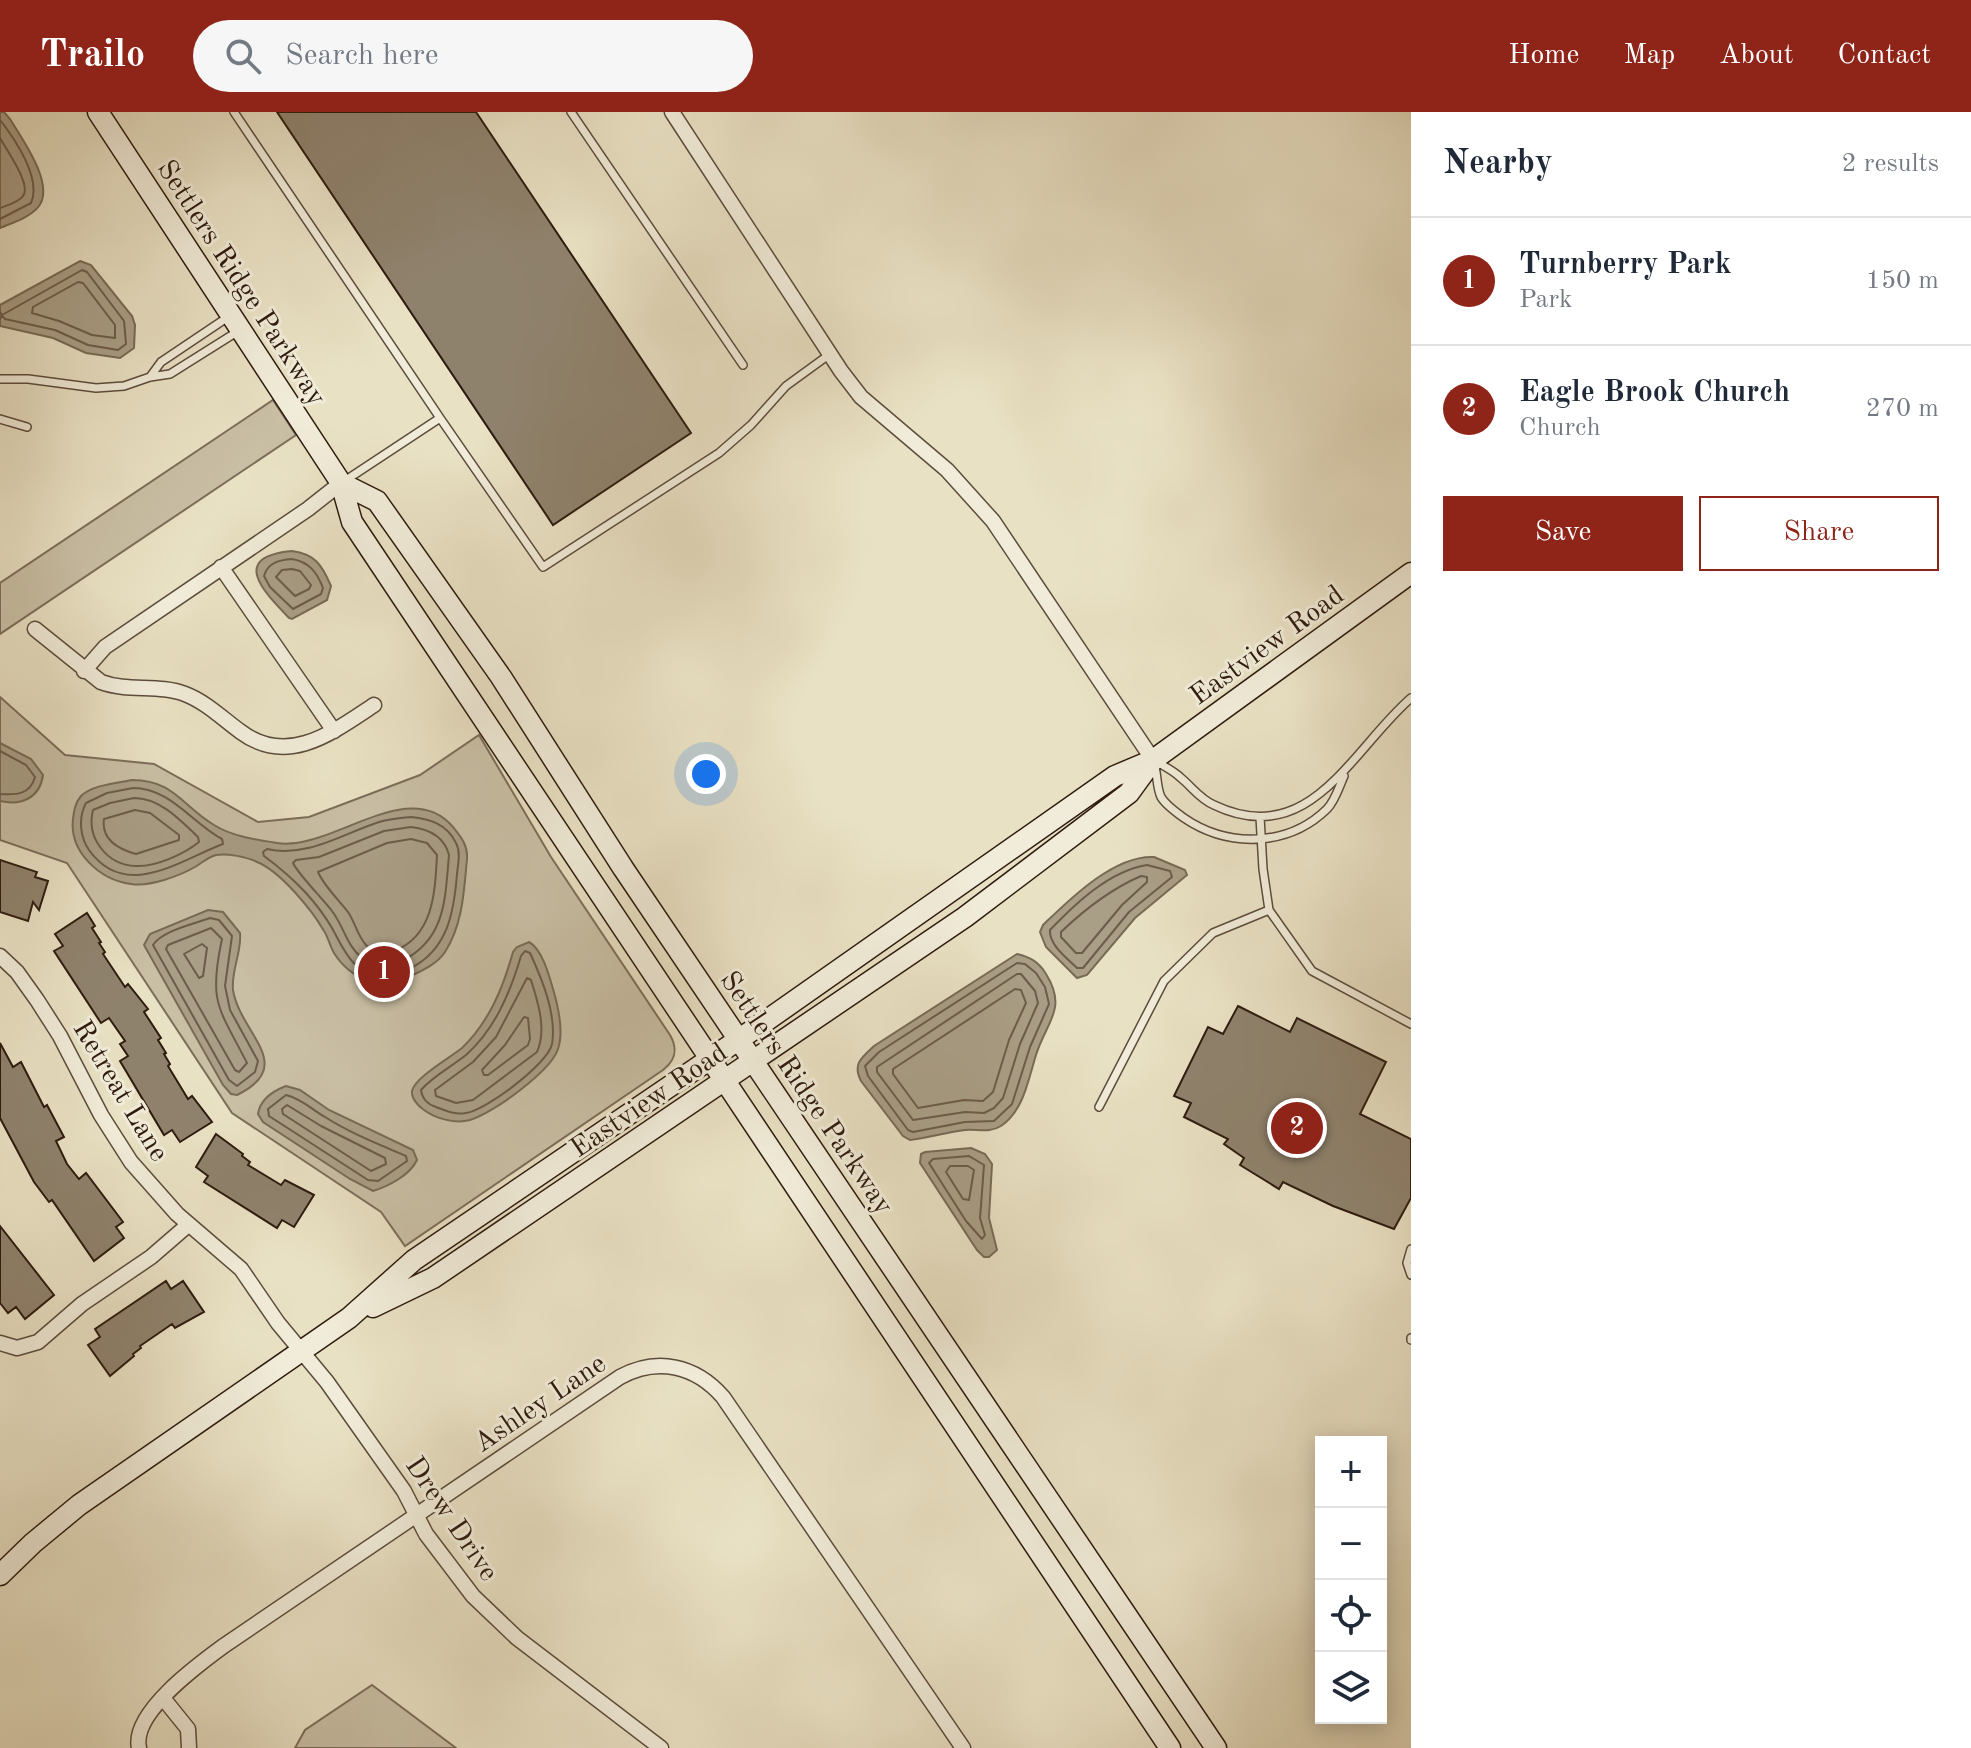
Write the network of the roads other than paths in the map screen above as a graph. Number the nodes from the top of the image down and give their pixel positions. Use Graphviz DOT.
graph roads {
  1 [pos="98,112"];
  2 [pos="234,112"];
  3 [pos="571,112"];
  4 [pos="672,112"];
  5 [pos="237,321"];
  6 [pos="830,354"];
  7 [pos="743,365"];
  8 [pos="150,377"];
  9 [pos="0,379"];
  10 [pos="440,418"];
  11 [pos="0,419"];
  12 [pos="27,427"];
  13 [pos="341,483"];
  14 [pos="221,567"];
  15 [pos="1411,573"];
  16 [pos="35,629"];
  17 [pos="84,671"];
  18 [pos="1411,698"];
  19 [pos="374,705"];
  20 [pos="334,731"];
  21 [pos="1153,760"];
  22 [pos="1347,771"];
  23 [pos="1260,817"];
  24 [pos="1261,840"];
  25 [pos="1269,910"];
  26 [pos="0,956"];
  27 [pos="1411,1024"];
  28 [pos="739,1040"];
  29 [pos="710,1059"];
  30 [pos="753,1061"];
  31 [pos="725,1080"];
  32 [pos="1099,1107"];
  33 [pos="188,1225"];
  34 [pos="1411,1249"];
  35 [pos="1411,1275"];
  36 [pos="349,1318"];
  37 [pos="0,1343"];
  38 [pos="302,1352"];
  39 [pos="417,1516"];
  40 [pos="0,1575"];
  41 [pos="163,1698"];
  42 [pos="139,1748"];
  43 [pos="189,1748"];
  44 [pos="661,1748"];
  45 [pos="963,1748"];
  46 [pos="1170,1748"];
  47 [pos="1216,1748"];
  1 -- 5 [label="street, Settlers Ridge Parkway"];
  2 -- 10 [label="lane"];
  3 -- 7 [label="lane"];
  4 -- 6 [label="street"];
  5 -- 8 [label="lane"];
  5 -- 8 [label="lane"];
  5 -- 13 [label="street, Settlers Ridge Parkway"];
  6 -- 10 [label="lane"];
  6 -- 21 [label="street"];
  8 -- 9 [label="lane"];
  10 -- 13 [label="lane"];
  11 -- 12 [label="lane"];
  13 -- 14 [label="street"];
  13 -- 28 [label="street, Settlers Ridge Parkway"];
  13 -- 29 [label="street, Settlers Ridge Parkway"];
  14 -- 17 [label="street"];
  14 -- 20 [label="street"];
  15 -- 21 [label="street, Eastview Road"];
  16 -- 17 [label="street"];
  17 -- 20 [label="street"];
  18 -- 22 [label="lane"];
  19 -- 20 [label="street"];
  21 -- 23 [label="lane"];
  21 -- 24 [label="lane"];
  21 -- 28 [label="street, Eastview Road"];
  21 -- 30 [label="street, Eastview Road"];
  22 -- 23 [label="lane"];
  22 -- 24 [label="lane"];
  23 -- 24 [label="lane"];
  24 -- 25 [label="lane"];
  25 -- 27 [label="lane"];
  25 -- 32 [label="lane"];
  26 -- 33 [label="street, Retreat Lane"];
  28 -- 29 [label="street, Eastview Road"];
  28 -- 30 [label="street, Settlers Ridge Parkway"];
  29 -- 31 [label="street, Settlers Ridge Parkway"];
  29 -- 36 [label="street, Eastview Road"];
  30 -- 31 [label="street, Eastview Road"];
  30 -- 47 [label="street, Settlers Ridge Parkway"];
  31 -- 36 [label="street, Eastview Road"];
  31 -- 46 [label="street, Settlers Ridge Parkway"];
  33 -- 37 [label="street"];
  33 -- 38 [label="street, Retreat Lane"];
  34 -- 35 [label="lane"];
  36 -- 38 [label="street, Eastview Road"];
  38 -- 39 [label="street, Drew Drive"];
  38 -- 40 [label="street, Eastview Road"];
  39 -- 41 [label="street, Ashley Lane"];
  39 -- 44 [label="street, Drew Drive"];
  39 -- 45 [label="street, Ashley Lane"];
  41 -- 42 [label="street, Ashley Lane"];
  41 -- 43 [label="street"];
}
